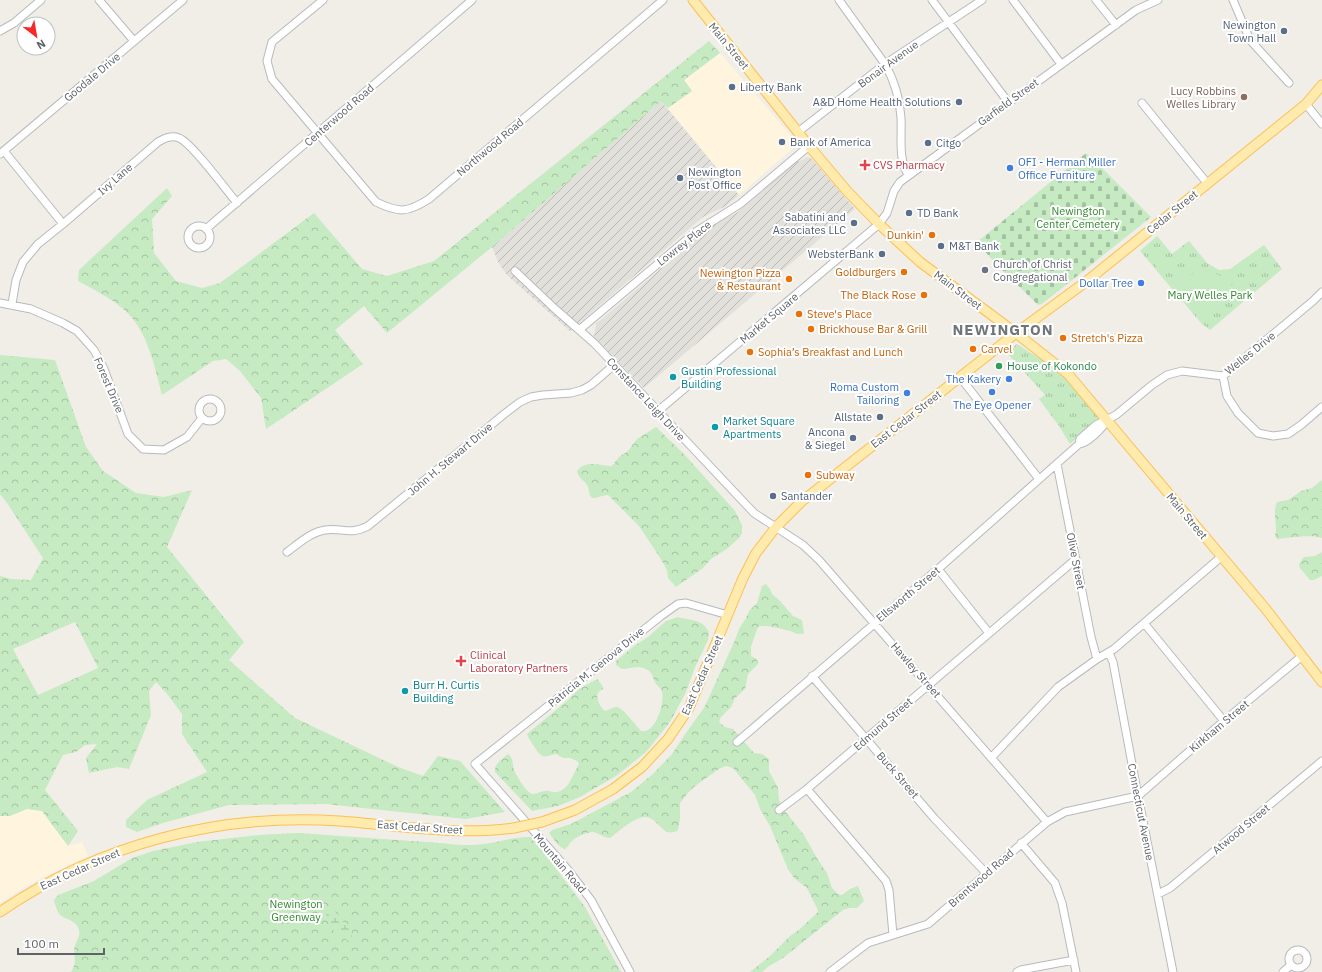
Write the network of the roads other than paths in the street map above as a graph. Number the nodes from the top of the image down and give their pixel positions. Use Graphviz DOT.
graph roads {
  1 [pos="41,0"];
  2 [pos="99,0"];
  3 [pos="183,0"];
  4 [pos="324,0"];
  5 [pos="472,0"];
  6 [pos="663,0"];
  7 [pos="693,0"];
  8 [pos="839,0"];
  9 [pos="932,0"];
  10 [pos="982,0"];
  11 [pos="1013,0"];
  12 [pos="1096,0"];
  13 [pos="1158,0"];
  14 [pos="1233,0"];
  15 [pos="948,22"];
  16 [pos="1116,25"];
  17 [pos="0,31"];
  18 [pos="134,41"];
  19 [pos="885,64"];
  20 [pos="1061,64"];
  21 [pos="1289,83"];
  22 [pos="1322,85"];
  23 [pos="1008,102"];
  24 [pos="1142,103"];
  25 [pos="1306,104"];
  26 [pos="1322,124"];
  27 [pos="798,132"];
  28 [pos="317,134"];
  29 [pos="809,146"];
  30 [pos="2,152"];
  31 [pos="908,175"];
  32 [pos="1207,183"];
  33 [pos="237,203"];
  34 [pos="63,224"];
  35 [pos="879,224"];
  36 [pos="206,229"];
  37 [pos="516,271"];
  38 [pos="1322,292"];
  39 [pos="0,303"];
  40 [pos="12,304"];
  41 [pos="579,330"];
  42 [pos="1016,333"];
  43 [pos="614,365"];
  44 [pos="1223,376"];
  45 [pos="960,377"];
  46 [pos="1322,407"];
  47 [pos="658,411"];
  48 [pos="202,418"];
  49 [pos="1107,420"];
  50 [pos="1057,464"];
  51 [pos="1039,479"];
  52 [pos="776,527"];
  53 [pos="287,552"];
  54 [pos="1221,557"];
  55 [pos="1076,559"];
  56 [pos="938,569"];
  57 [pos="728,615"];
  58 [pos="874,623"];
  59 [pos="1144,623"];
  60 [pos="989,633"];
  61 [pos="1109,652"];
  62 [pos="1302,656"];
  63 [pos="1097,659"];
  64 [pos="812,676"];
  65 [pos="1322,682"];
  66 [pos="928,684"];
  67 [pos="1224,721"];
  68 [pos="867,739"];
  69 [pos="737,742"];
  70 [pos="991,758"];
  71 [pos="1322,761"];
  72 [pos="475,764"];
  73 [pos="808,789"];
  74 [pos="1138,796"];
  75 [pos="779,810"];
  76 [pos="1047,822"];
  77 [pos="1021,843"];
  78 [pos="986,873"];
  79 [pos="1158,894"];
  80 [pos="0,912"];
  81 [pos="893,935"];
  82 [pos="1074,960"];
  83 [pos="1291,964"];
  84 [pos="630,972"];
  85 [pos="830,972"];
  86 [pos="1017,972"];
  87 [pos="1076,972"];
  88 [pos="1173,972"];
  89 [pos="1283,972"];
  1 -- 17 [label="street"];
  2 -- 18 [label="street"];
  3 -- 18 [label="street, Goodale Drive"];
  4 -- 28 [label="street, Northwood Road"];
  5 -- 28 [label="street, Centerwood Road"];
  6 -- 28 [label="street, Northwood Road"];
  7 -- 27 [label="main road, Main Street"];
  8 -- 19 [label="street"];
  9 -- 15 [label="street"];
  10 -- 15 [label="street, Bonair Avenue"];
  11 -- 20 [label="street"];
  12 -- 16 [label="street"];
  13 -- 16 [label="street, Garfield Street"];
  14 -- 21 [label="street"];
  15 -- 19 [label="street, Bonair Avenue"];
  15 -- 23 [label="street"];
  16 -- 20 [label="street, Garfield Street"];
  18 -- 30 [label="street, Goodale Drive"];
  19 -- 27 [label="street, Bonair Avenue"];
  19 -- 31 [label="street"];
  20 -- 23 [label="street, Garfield Street"];
  22 -- 25 [label="main road, Cedar Street"];
  23 -- 31 [label="street, Garfield Street"];
  24 -- 32 [label="street"];
  25 -- 26 [label="street"];
  25 -- 32 [label="main road, Cedar Street"];
  27 -- 29 [label="main road, Main Street"];
  28 -- 33 [label="street, Centerwood Road"];
  29 -- 35 [label="main road, Main Street"];
  29 -- 41 [label="street, Lowrey Place"];
  30 -- 34 [label="street"];
  31 -- 35 [label="street, Garfield Street"];
  32 -- 42 [label="main road, Cedar Street"];
  33 -- 34 [label="street, Ivy Lane"];
  33 -- 36 [label="street, Centerwood Road"];
  34 -- 40 [label="street, Ivy Lane"];
  35 -- 42 [label="main road, Main Street"];
  35 -- 47 [label="street, Market Square"];
  37 -- 41 [label="street, Constance Leigh Drive"];
  38 -- 44 [label="street, Welles Drive"];
  39 -- 40 [label="street, Forest Drive"];
  40 -- 48 [label="street, Forest Drive"];
  41 -- 43 [label="street, Constance Leigh Drive"];
  42 -- 45 [label="main road, East Cedar Street"];
  42 -- 49 [label="main road, Main Street"];
  43 -- 47 [label="street, Constance Leigh Drive"];
  43 -- 53 [label="street, John H. Stewart Drive"];
  44 -- 46 [label="street"];
  44 -- 49 [label="street, Welles Drive"];
  45 -- 51 [label="street"];
  45 -- 52 [label="main road, East Cedar Street"];
  47 -- 52 [label="street, Constance Leigh Drive"];
  49 -- 50 [label="street, Ellsworth Street"];
  49 -- 54 [label="main road, Main Street"];
  50 -- 51 [label="street, Ellsworth Street"];
  50 -- 55 [label="street, Olive Street"];
  51 -- 56 [label="street, Ellsworth Street"];
  52 -- 57 [label="main road, East Cedar Street"];
  52 -- 58 [label="street, Hawley Street"];
  54 -- 59 [label="street"];
  54 -- 62 [label="main road, Main Street"];
  55 -- 60 [label="street, Edmund Street"];
  55 -- 63 [label="street, Olive Street"];
  56 -- 58 [label="street, Ellsworth Street"];
  56 -- 60 [label="street"];
  57 -- 72 [label="street, Patricia M. Genova Drive"];
  57 -- 80 [label="main road, East Cedar Street, bridge"];
  58 -- 64 [label="street, Ellsworth Street"];
  58 -- 66 [label="street, Hawley Street"];
  59 -- 61 [label="street"];
  59 -- 67 [label="street"];
  60 -- 66 [label="street, Edmund Street"];
  61 -- 63 [label="street"];
  61 -- 74 [label="street, Connecticut Avenue"];
  62 -- 65 [label="main road, Main Street"];
  62 -- 67 [label="street, Kirkham Street"];
  63 -- 70 [label="street"];
  64 -- 68 [label="street, Buck Street"];
  64 -- 69 [label="street, Ellsworth Street"];
  66 -- 68 [label="street, Edmund Street"];
  66 -- 70 [label="street, Hawley Street"];
  67 -- 74 [label="street, Kirkham Street"];
  68 -- 73 [label="street, Edmund Street"];
  68 -- 78 [label="street, Buck Street"];
  70 -- 76 [label="street, Hawley Street"];
  71 -- 79 [label="street, Atwood Street"];
  72 -- 84 [label="street, Mountain Road"];
  73 -- 75 [label="street, Edmund Street"];
  73 -- 81 [label="street"];
  74 -- 76 [label="street, Brentwood Road"];
  74 -- 79 [label="street, Connecticut Avenue"];
  76 -- 77 [label="street, Brentwood Road"];
  77 -- 78 [label="street, Brentwood Road"];
  77 -- 82 [label="street"];
  78 -- 81 [label="street, Brentwood Road"];
  79 -- 88 [label="street, Connecticut Avenue"];
  81 -- 85 [label="street, Brentwood Road"];
  82 -- 86 [label="street"];
  82 -- 87 [label="street"];
  83 -- 89 [label="street"];
}
